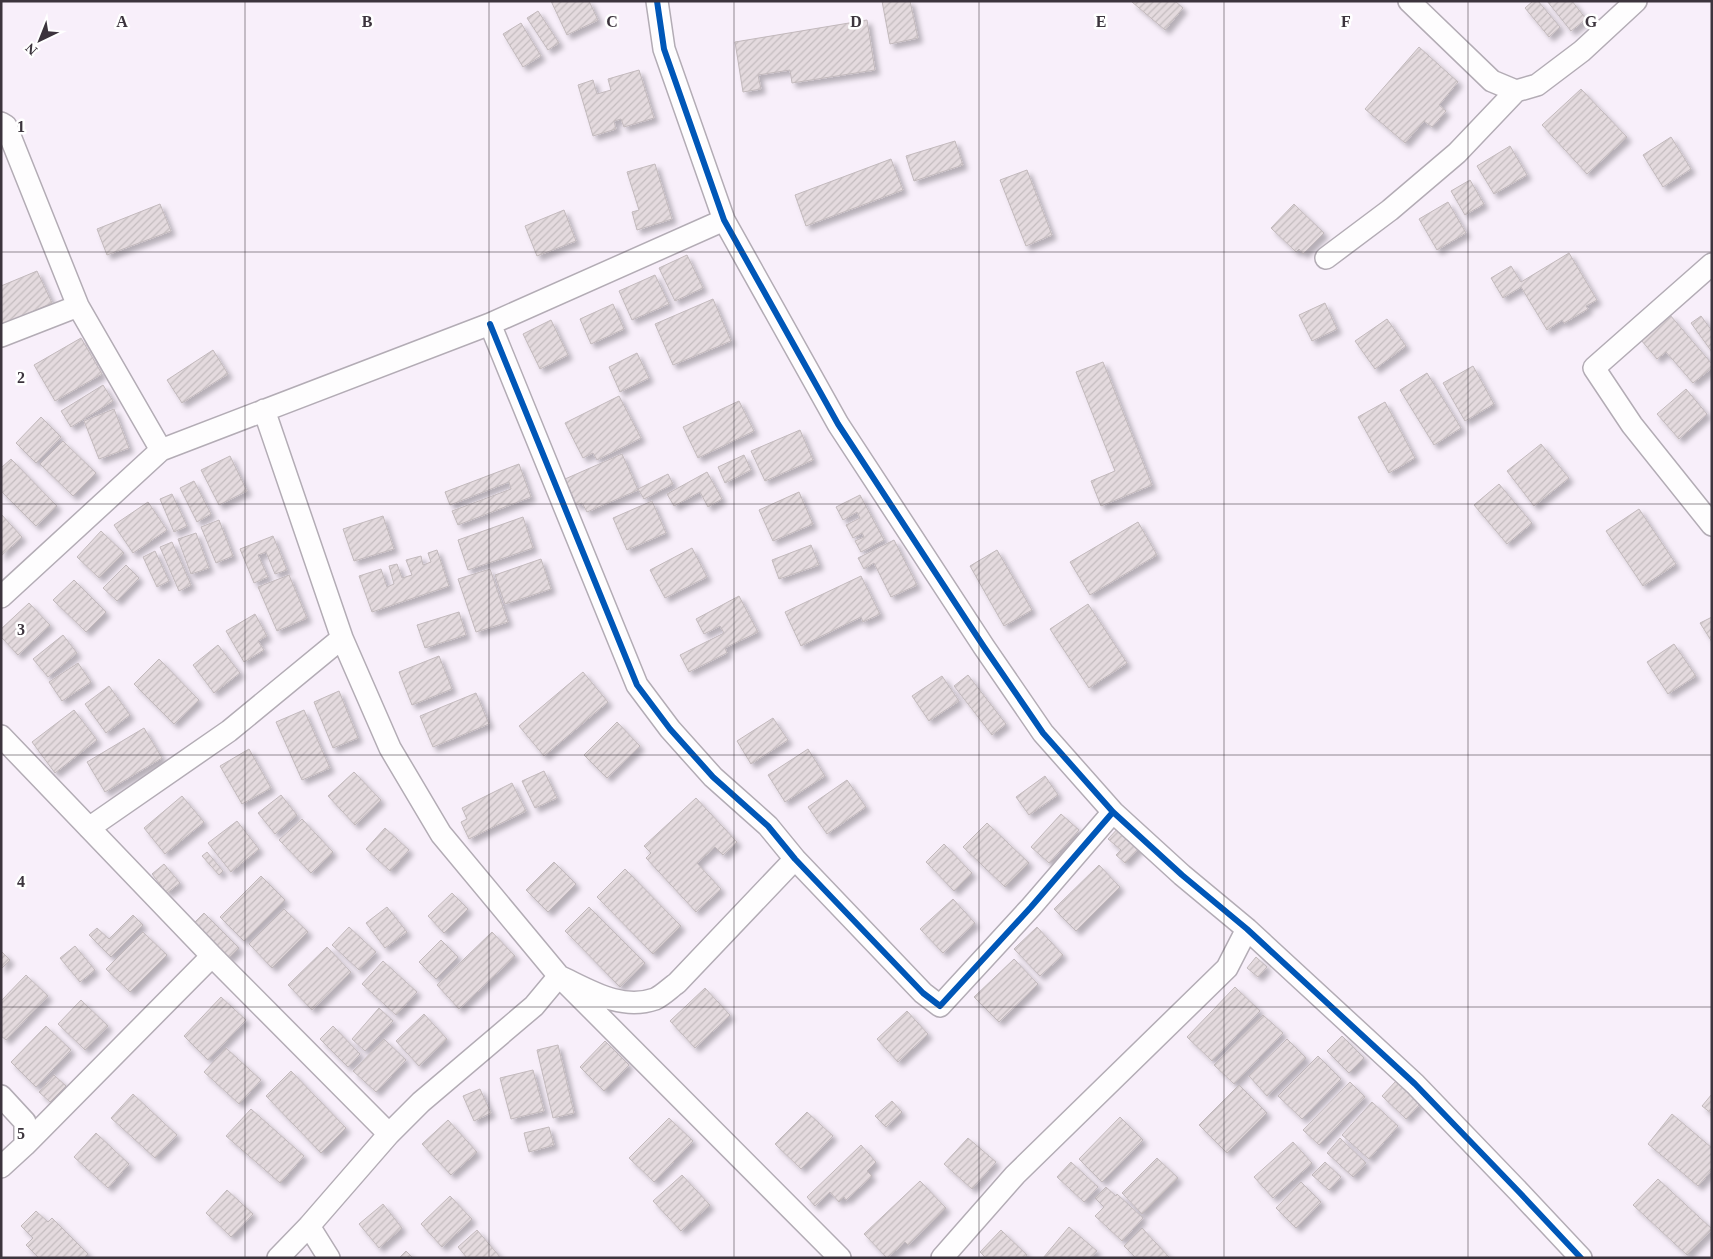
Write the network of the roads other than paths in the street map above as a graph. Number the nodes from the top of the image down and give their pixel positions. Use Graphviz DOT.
graph roads {
  1 [pos="657,1"];
  2 [pos="1409,1"];
  3 [pos="1636,1"];
  4 [pos="1516,91"];
  5 [pos="1,123"];
  6 [pos="724,220"];
  7 [pos="1326,258"];
  8 [pos="1712,264"];
  9 [pos="78,306"];
  10 [pos="490,324"];
  11 [pos="1,336"];
  12 [pos="264,410"];
  13 [pos="161,450"];
  14 [pos="1712,525"];
  15 [pos="1,597"];
  16 [pos="342,638"];
  17 [pos="1,736"];
  18 [pos="1113,812"];
  19 [pos="90,828"];
  20 [pos="796,859"];
  21 [pos="1248,929"];
  22 [pos="212,956"];
  23 [pos="559,976"];
  24 [pos="1,1096"];
  25 [pos="389,1134"];
  26 [pos="25,1145"];
  27 [pos="1,1167"];
  28 [pos="309,1226"];
  29 [pos="952,1254"];
  30 [pos="278,1258"];
  31 [pos="329,1258"];
  32 [pos="840,1258"];
  33 [pos="1581,1258"];
  1 -- 6 [label="street"];
  2 -- 4 [label="street"];
  3 -- 4 [label="street"];
  4 -- 7 [label="street"];
  5 -- 9 [label="street"];
  6 -- 10 [label="street"];
  6 -- 18 [label="street"];
  8 -- 14 [label="street"];
  9 -- 11 [label="street"];
  9 -- 13 [label="street"];
  10 -- 12 [label="street"];
  10 -- 20 [label="street"];
  12 -- 13 [label="street"];
  12 -- 16 [label="street"];
  13 -- 15 [label="street"];
  16 -- 19 [label="street"];
  16 -- 23 [label="street"];
  17 -- 19 [label="street"];
  18 -- 20 [label="street"];
  18 -- 21 [label="street"];
  19 -- 22 [label="street"];
  20 -- 23 [label="street"];
  21 -- 29 [label="street"];
  21 -- 33 [label="street"];
  22 -- 25 [label="street"];
  22 -- 26 [label="street"];
  23 -- 25 [label="street"];
  23 -- 32 [label="street"];
  24 -- 26 [label="street"];
  25 -- 28 [label="street"];
  26 -- 27 [label="street"];
  28 -- 30 [label="street"];
  28 -- 31 [label="street"];
}
